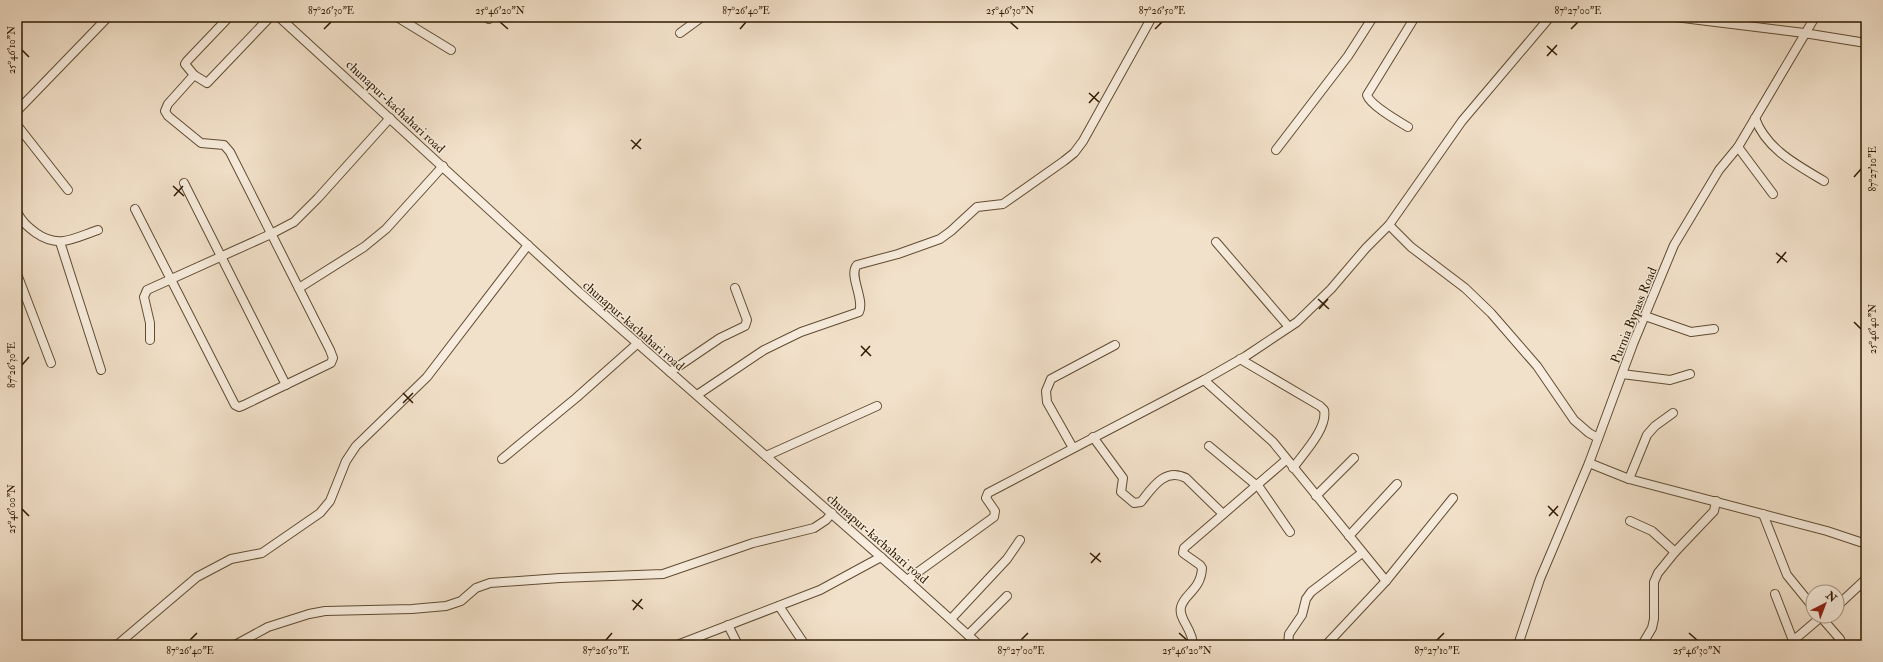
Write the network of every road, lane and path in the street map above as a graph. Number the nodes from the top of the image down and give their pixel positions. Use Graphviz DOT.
graph roads {
  1 [pos="108,17"];
  2 [pos="229,17"];
  3 [pos="270,17"];
  4 [pos="279,17"];
  5 [pos="398,17"];
  6 [pos="702,17"];
  7 [pos="1152,17"];
  8 [pos="1373,17"];
  9 [pos="1415,17"];
  10 [pos="1550,17"];
  11 [pos="1675,17"];
  12 [pos="1815,17"];
  13 [pos="680,33"];
  14 [pos="1804,33"];
  15 [pos="1866,44"];
  16 [pos="451,50"];
  17 [pos="194,75"];
  18 [pos="17,110"];
  19 [pos="390,118"];
  20 [pos="1755,118"];
  21 [pos="17,125"];
  22 [pos="1408,127"];
  23 [pos="1738,147"];
  24 [pos="1276,150"];
  25 [pos="443,166"];
  26 [pos="1824,181"];
  27 [pos="184,183"];
  28 [pos="68,190"];
  29 [pos="1773,194"];
  30 [pos="135,209"];
  31 [pos="17,212"];
  32 [pos="1389,225"];
  33 [pos="98,230"];
  34 [pos="271,234"];
  35 [pos="60,242"];
  36 [pos="1216,242"];
  37 [pos="528,244"];
  38 [pos="221,257"];
  39 [pos="17,274"];
  40 [pos="171,279"];
  41 [pos="19,284"];
  42 [pos="299,288"];
  43 [pos="735,288"];
  44 [pos="1645,316"];
  45 [pos="1289,327"];
  46 [pos="1714,329"];
  47 [pos="150,340"];
  48 [pos="638,343"];
  49 [pos="1115,345"];
  50 [pos="1240,359"];
  51 [pos="51,363"];
  52 [pos="101,370"];
  53 [pos="670,372"];
  54 [pos="1622,374"];
  55 [pos="1690,374"];
  56 [pos="1204,380"];
  57 [pos="286,384"];
  58 [pos="697,395"];
  59 [pos="877,406"];
  60 [pos="1673,413"];
  61 [pos="1093,437"];
  62 [pos="1598,438"];
  63 [pos="1209,446"];
  64 [pos="1073,448"];
  65 [pos="766,456"];
  66 [pos="1354,458"];
  67 [pos="502,459"];
  68 [pos="1286,460"];
  69 [pos="1589,463"];
  70 [pos="1293,468"];
  71 [pos="1629,479"];
  72 [pos="1397,484"];
  73 [pos="1257,485"];
  74 [pos="1316,496"];
  75 [pos="1454,498"];
  76 [pos="1716,501"];
  77 [pos="832,513"];
  78 [pos="1223,514"];
  79 [pos="1763,514"];
  80 [pos="1630,521"];
  81 [pos="1290,532"];
  82 [pos="1349,536"];
  83 [pos="1020,540"];
  84 [pos="1866,544"];
  85 [pos="1675,552"];
  86 [pos="1362,553"];
  87 [pos="881,557"];
  88 [pos="1866,578"];
  89 [pos="908,580"];
  90 [pos="1386,581"];
  91 [pos="1775,594"];
  92 [pos="1007,596"];
  93 [pos="1805,598"];
  94 [pos="1845,598"];
  95 [pos="779,606"];
  96 [pos="951,619"];
  97 [pos="1814,624"];
  98 [pos="1828,624"];
  99 [pos="728,625"];
  100 [pos="968,635"];
  101 [pos="117,645"];
  102 [pos="235,645"];
  103 [pos="677,645"];
  104 [pos="738,645"];
  105 [pos="805,645"];
  106 [pos="979,645"];
  107 [pos="1193,645"];
  108 [pos="1288,645"];
  109 [pos="1326,645"];
  110 [pos="1518,645"];
  111 [pos="1642,645"];
  112 [pos="1842,645"];
  1 -- 18 [label="street"];
  2 -- 17 [label="street"];
  3 -- 17 [label="street"];
  4 -- 19 [label="street, chunapur-kachahari road"];
  5 -- 16 [label="street"];
  6 -- 13 [label="street"];
  7 -- 58 [label="street"];
  8 -- 24 [label="street"];
  9 -- 22 [label="street"];
  10 -- 32 [label="street"];
  11 -- 14 [label="street"];
  12 -- 14 [label="street, Purnia Bypass Road"];
  14 -- 15 [label="street"];
  14 -- 20 [label="street, Purnia Bypass Road"];
  17 -- 34 [label="street"];
  19 -- 25 [label="street, chunapur-kachahari road"];
  19 -- 34 [label="street"];
  20 -- 23 [label="street, Purnia Bypass Road"];
  20 -- 26 [label="street"];
  21 -- 28 [label="street"];
  23 -- 29 [label="street"];
  23 -- 44 [label="street, Purnia Bypass Road"];
  25 -- 37 [label="street, chunapur-kachahari road"];
  25 -- 42 [label="street"];
  27 -- 38 [label="street"];
  30 -- 40 [label="street"];
  31 -- 35 [label="street"];
  32 -- 45 [label="street"];
  32 -- 62 [label="street"];
  33 -- 35 [label="street"];
  34 -- 38 [label="street"];
  34 -- 42 [label="street"];
  35 -- 52 [label="street"];
  36 -- 45 [label="street"];
  37 -- 48 [label="street, chunapur-kachahari road"];
  37 -- 101 [label="street"];
  38 -- 40 [label="street"];
  38 -- 57 [label="street"];
  39 -- 41 [label="street"];
  40 -- 47 [label="street"];
  40 -- 57 [label="street"];
  41 -- 51 [label="street"];
  42 -- 57 [label="street"];
  43 -- 53 [label="street"];
  44 -- 46 [label="street"];
  44 -- 54 [label="street, Purnia Bypass Road"];
  45 -- 50 [label="street"];
  48 -- 53 [label="street, chunapur-kachahari road"];
  48 -- 67 [label="street"];
  49 -- 64 [label="street"];
  50 -- 56 [label="street"];
  50 -- 70 [label="street"];
  53 -- 58 [label="street, chunapur-kachahari road"];
  54 -- 55 [label="street"];
  54 -- 62 [label="street, Purnia Bypass Road"];
  56 -- 61 [label="street"];
  56 -- 68 [label="street"];
  58 -- 65 [label="street, chunapur-kachahari road"];
  59 -- 65 [label="street"];
  60 -- 71 [label="street"];
  61 -- 64 [label="street"];
  61 -- 78 [label="street"];
  62 -- 69 [label="street, Purnia Bypass Road"];
  63 -- 73 [label="street"];
  64 -- 89 [label="street"];
  65 -- 77 [label="street, chunapur-kachahari road"];
  66 -- 74 [label="street"];
  68 -- 70 [label="street"];
  68 -- 73 [label="street"];
  69 -- 71 [label="street"];
  69 -- 110 [label="street, Purnia Bypass Road"];
  70 -- 74 [label="street"];
  71 -- 76 [label="street"];
  72 -- 82 [label="street"];
  73 -- 78 [label="street"];
  73 -- 81 [label="street"];
  74 -- 82 [label="street"];
  75 -- 90 [label="street"];
  76 -- 79 [label="street"];
  76 -- 85 [label="street"];
  77 -- 87 [label="street, chunapur-kachahari road"];
  77 -- 102 [label="street"];
  78 -- 107 [label="street"];
  79 -- 84 [label="street"];
  79 -- 93 [label="street"];
  80 -- 85 [label="street"];
  82 -- 86 [label="street"];
  83 -- 96 [label="street"];
  85 -- 111 [label="street"];
  86 -- 90 [label="street"];
  86 -- 108 [label="street"];
  87 -- 89 [label="street, chunapur-kachahari road"];
  87 -- 95 [label="street"];
  88 -- 94 [label="street"];
  89 -- 96 [label="street, chunapur-kachahari road"];
  90 -- 109 [label="street"];
  91 -- 97 [label="street"];
  92 -- 100 [label="street"];
  95 -- 99 [label="street"];
  95 -- 105 [label="street"];
  96 -- 100 [label="street, chunapur-kachahari road"];
  98 -- 112 [label="street"];
  99 -- 103 [label="street"];
  99 -- 104 [label="street"];
  100 -- 106 [label="street, chunapur-kachahari road"];
}
